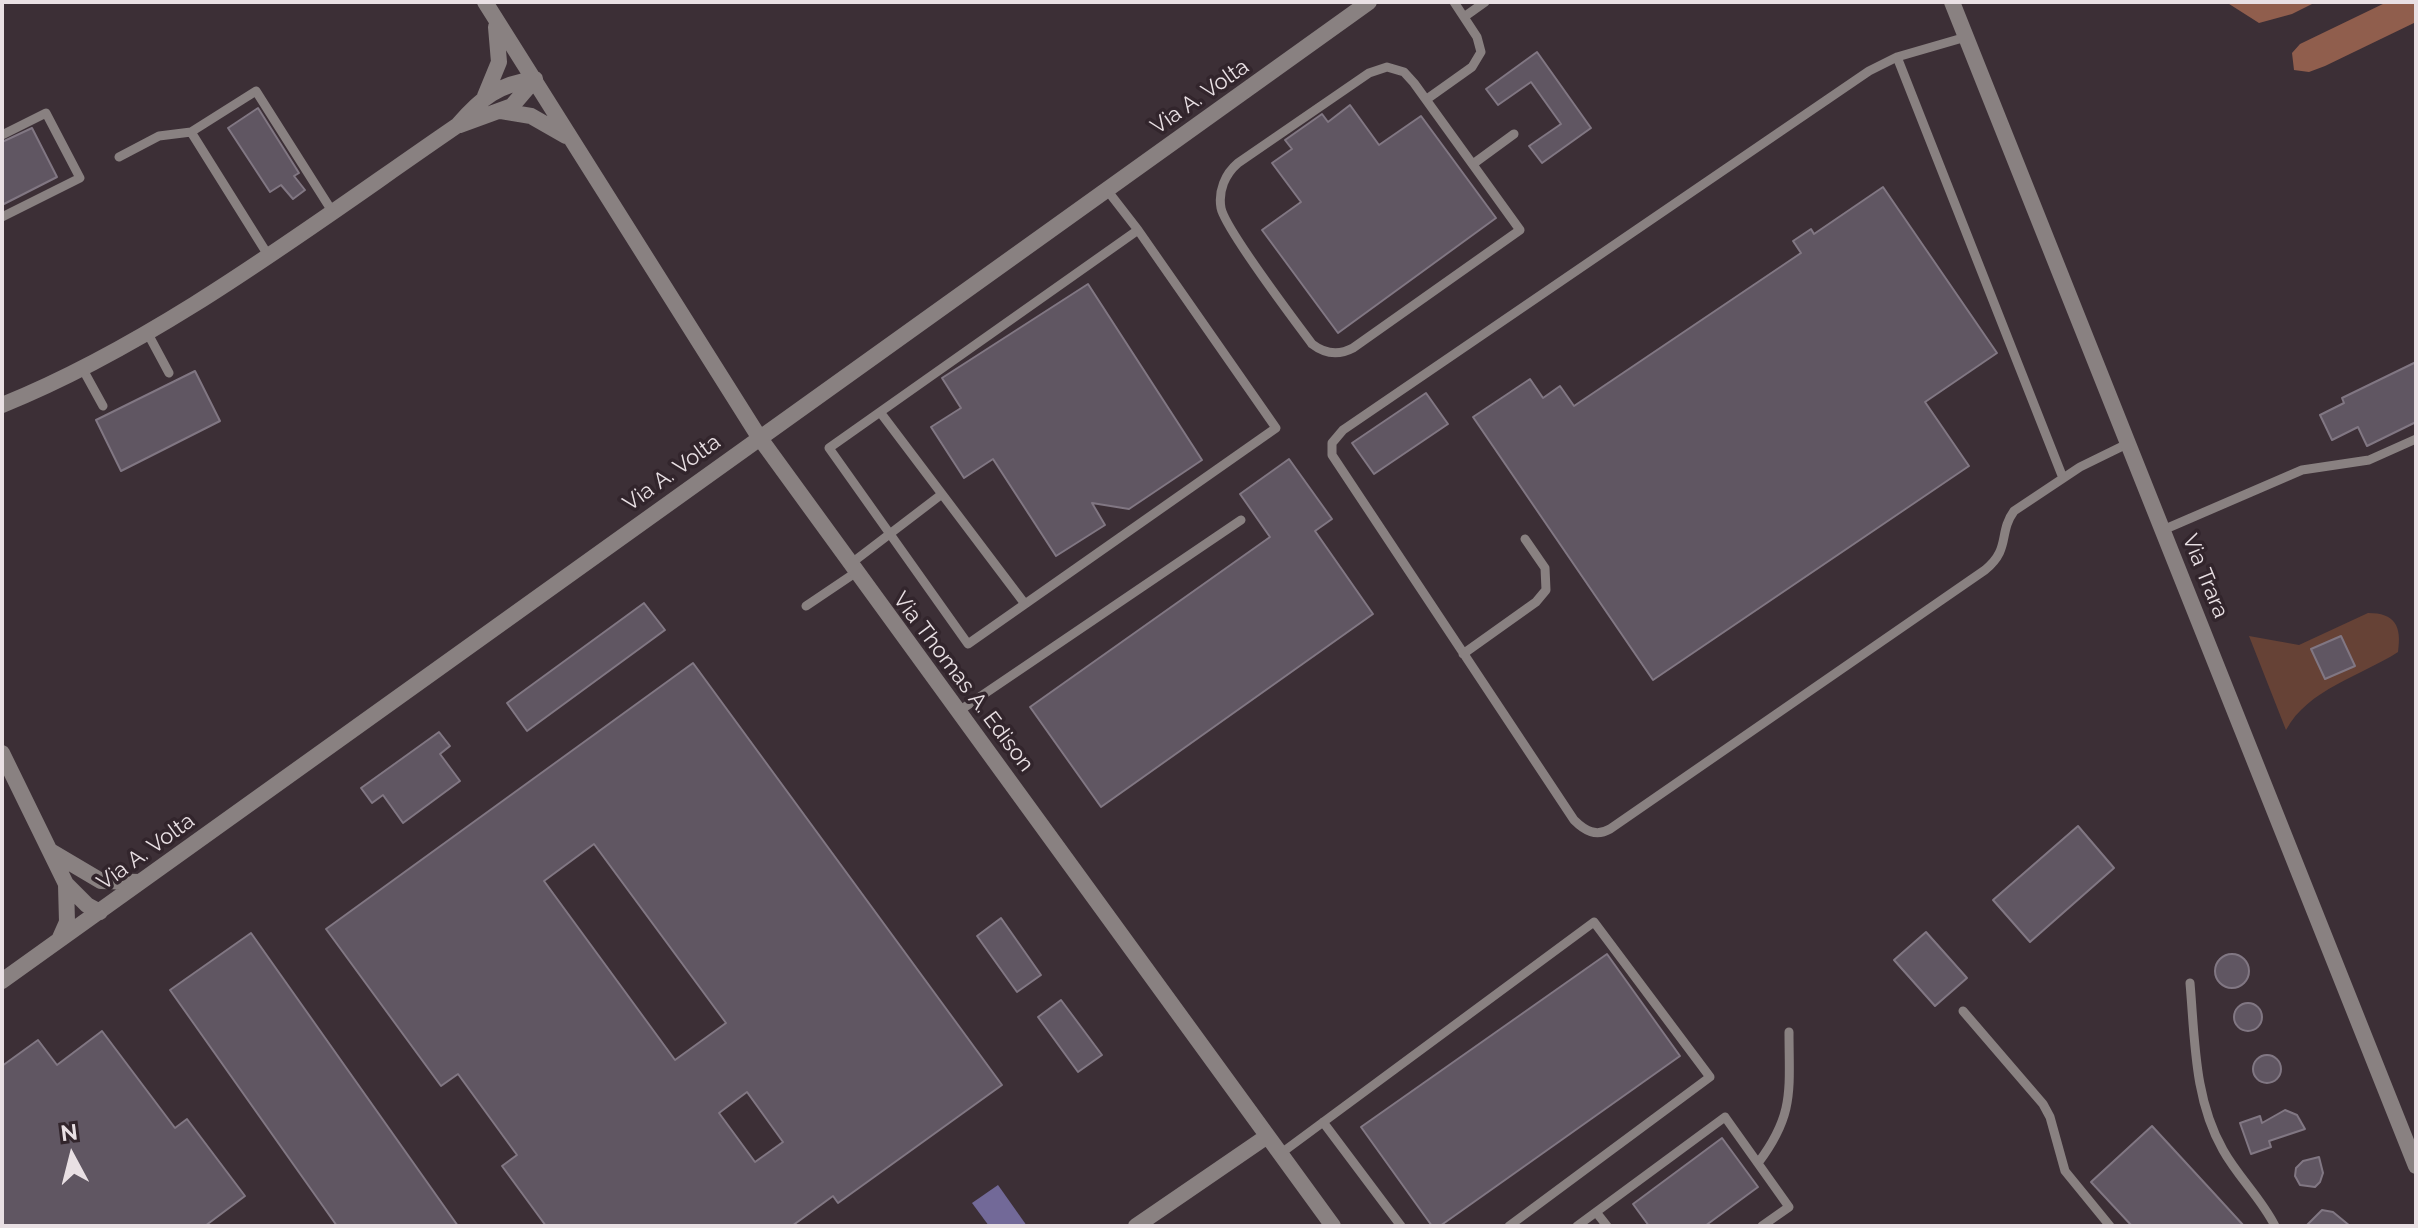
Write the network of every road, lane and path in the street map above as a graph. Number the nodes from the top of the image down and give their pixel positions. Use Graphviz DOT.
graph roads {
  1 [pos="1369,2"];
  2 [pos="1454,2"];
  3 [pos="1485,2"];
  4 [pos="1952,2"];
  5 [pos="486,4"];
  6 [pos="1464,17"];
  7 [pos="1966,37"];
  8 [pos="1897,57"];
  9 [pos="535,79"];
  10 [pos="485,96"];
  11 [pos="1427,99"];
  12 [pos="501,111"];
  13 [pos="458,125"];
  14 [pos="191,132"];
  15 [pos="1514,134"];
  16 [pos="2,135"];
  17 [pos="579,150"];
  18 [pos="119,157"];
  19 [pos="1473,164"];
  20 [pos="1107,190"];
  21 [pos="332,211"];
  22 [pos="2,217"];
  23 [pos="1138,230"];
  24 [pos="268,255"];
  25 [pos="147,332"];
  26 [pos="81,366"];
  27 [pos="169,373"];
  28 [pos="4,405"];
  29 [pos="103,406"];
  30 [pos="880,412"];
  31 [pos="759,437"];
  32 [pos="2416,439"];
  33 [pos="2129,443"];
  34 [pos="2063,478"];
  35 [pos="942,494"];
  36 [pos="1241,520"];
  37 [pos="2163,530"];
  38 [pos="890,534"];
  39 [pos="1525,539"];
  40 [pos="852,569"];
  41 [pos="1025,604"];
  42 [pos="806,606"];
  43 [pos="1463,654"];
  44 [pos="959,711"];
  45 [pos="2,753"];
  46 [pos="52,852"];
  47 [pos="82,871"];
  48 [pos="142,882"];
  49 [pos="66,884"];
  50 [pos="100,912"];
  51 [pos="59,940"];
  52 [pos="2,981"];
  53 [pos="2190,983"];
  54 [pos="1963,1011"];
  55 [pos="1789,1032"];
  56 [pos="1323,1122"];
  57 [pos="1266,1137"];
  58 [pos="1280,1154"];
  59 [pos="2414,1156"];
  60 [pos="1758,1163"];
  61 [pos="1596,1212"];
  62 [pos="1136,1226"];
  63 [pos="1333,1226"];
  64 [pos="1401,1226"];
  65 [pos="1509,1226"];
  66 [pos="1577,1226"];
  67 [pos="1607,1226"];
  68 [pos="1762,1226"];
  69 [pos="2110,1226"];
  70 [pos="2275,1226"];
  1 -- 20 [label="street, Via A. Volta"];
  2 -- 6 [label="lane"];
  3 -- 6 [label="lane"];
  4 -- 7 [label="street, Via Trara"];
  5 -- 9 [label="street, Via Thomas A. Edison"];
  5 -- 10 [label="street"];
  6 -- 11 [label="lane"];
  7 -- 8 [label="lane"];
  7 -- 33 [label="street, Via Trara"];
  8 -- 34 [label="lane"];
  8 -- 43 [label="lane"];
  9 -- 10 [label="street"];
  9 -- 12 [label="street"];
  9 -- 17 [label="street, Via Thomas A. Edison"];
  10 -- 13 [label="street"];
  11 -- 19 [label="lane"];
  11 -- 19 [label="lane"];
  12 -- 13 [label="street"];
  12 -- 17 [label="street"];
  13 -- 21 [label="street"];
  14 -- 18 [label="lane"];
  14 -- 21 [label="lane"];
  14 -- 24 [label="lane"];
  15 -- 19 [label="lane"];
  16 -- 22 [label="lane"];
  17 -- 31 [label="street, Via Thomas A. Edison"];
  20 -- 23 [label="lane"];
  20 -- 31 [label="street, Via A. Volta"];
  21 -- 24 [label="street"];
  23 -- 30 [label="lane"];
  23 -- 41 [label="lane"];
  24 -- 25 [label="street"];
  25 -- 26 [label="street"];
  25 -- 27 [label="lane"];
  26 -- 28 [label="street"];
  26 -- 29 [label="lane"];
  30 -- 35 [label="lane"];
  30 -- 38 [label="lane"];
  31 -- 40 [label="street, Via Thomas A. Edison"];
  31 -- 48 [label="street, Via A. Volta"];
  32 -- 37 [label="lane"];
  33 -- 34 [label="lane"];
  33 -- 37 [label="street, Via Trara"];
  34 -- 43 [label="lane"];
  35 -- 38 [label="lane"];
  35 -- 41 [label="lane"];
  36 -- 44 [label="lane"];
  37 -- 59 [label="street, Via Trara"];
  38 -- 40 [label="lane"];
  38 -- 41 [label="lane"];
  39 -- 43 [label="lane"];
  40 -- 42 [label="lane"];
  40 -- 44 [label="street, Via Thomas A. Edison"];
  44 -- 57 [label="street, Via Thomas A. Edison"];
  45 -- 46 [label="street"];
  46 -- 47 [label="street"];
  46 -- 49 [label="street"];
  47 -- 48 [label="street"];
  47 -- 50 [label="street"];
  48 -- 50 [label="street, Via A. Volta"];
  49 -- 50 [label="street"];
  49 -- 51 [label="street"];
  50 -- 51 [label="street, Via A. Volta"];
  51 -- 52 [label="street, Via A. Volta"];
  53 -- 70 [label="lane"];
  54 -- 69 [label="lane"];
  55 -- 60 [label="lane"];
  56 -- 58 [label="lane"];
  56 -- 64 [label="lane"];
  56 -- 65 [label="lane"];
  57 -- 58 [label="street, Via Thomas A. Edison"];
  57 -- 62 [label="street"];
  58 -- 63 [label="street, Via Thomas A. Edison"];
  60 -- 61 [label="lane"];
  60 -- 68 [label="lane"];
  61 -- 66 [label="lane"];
  61 -- 67 [label="lane"];
}
